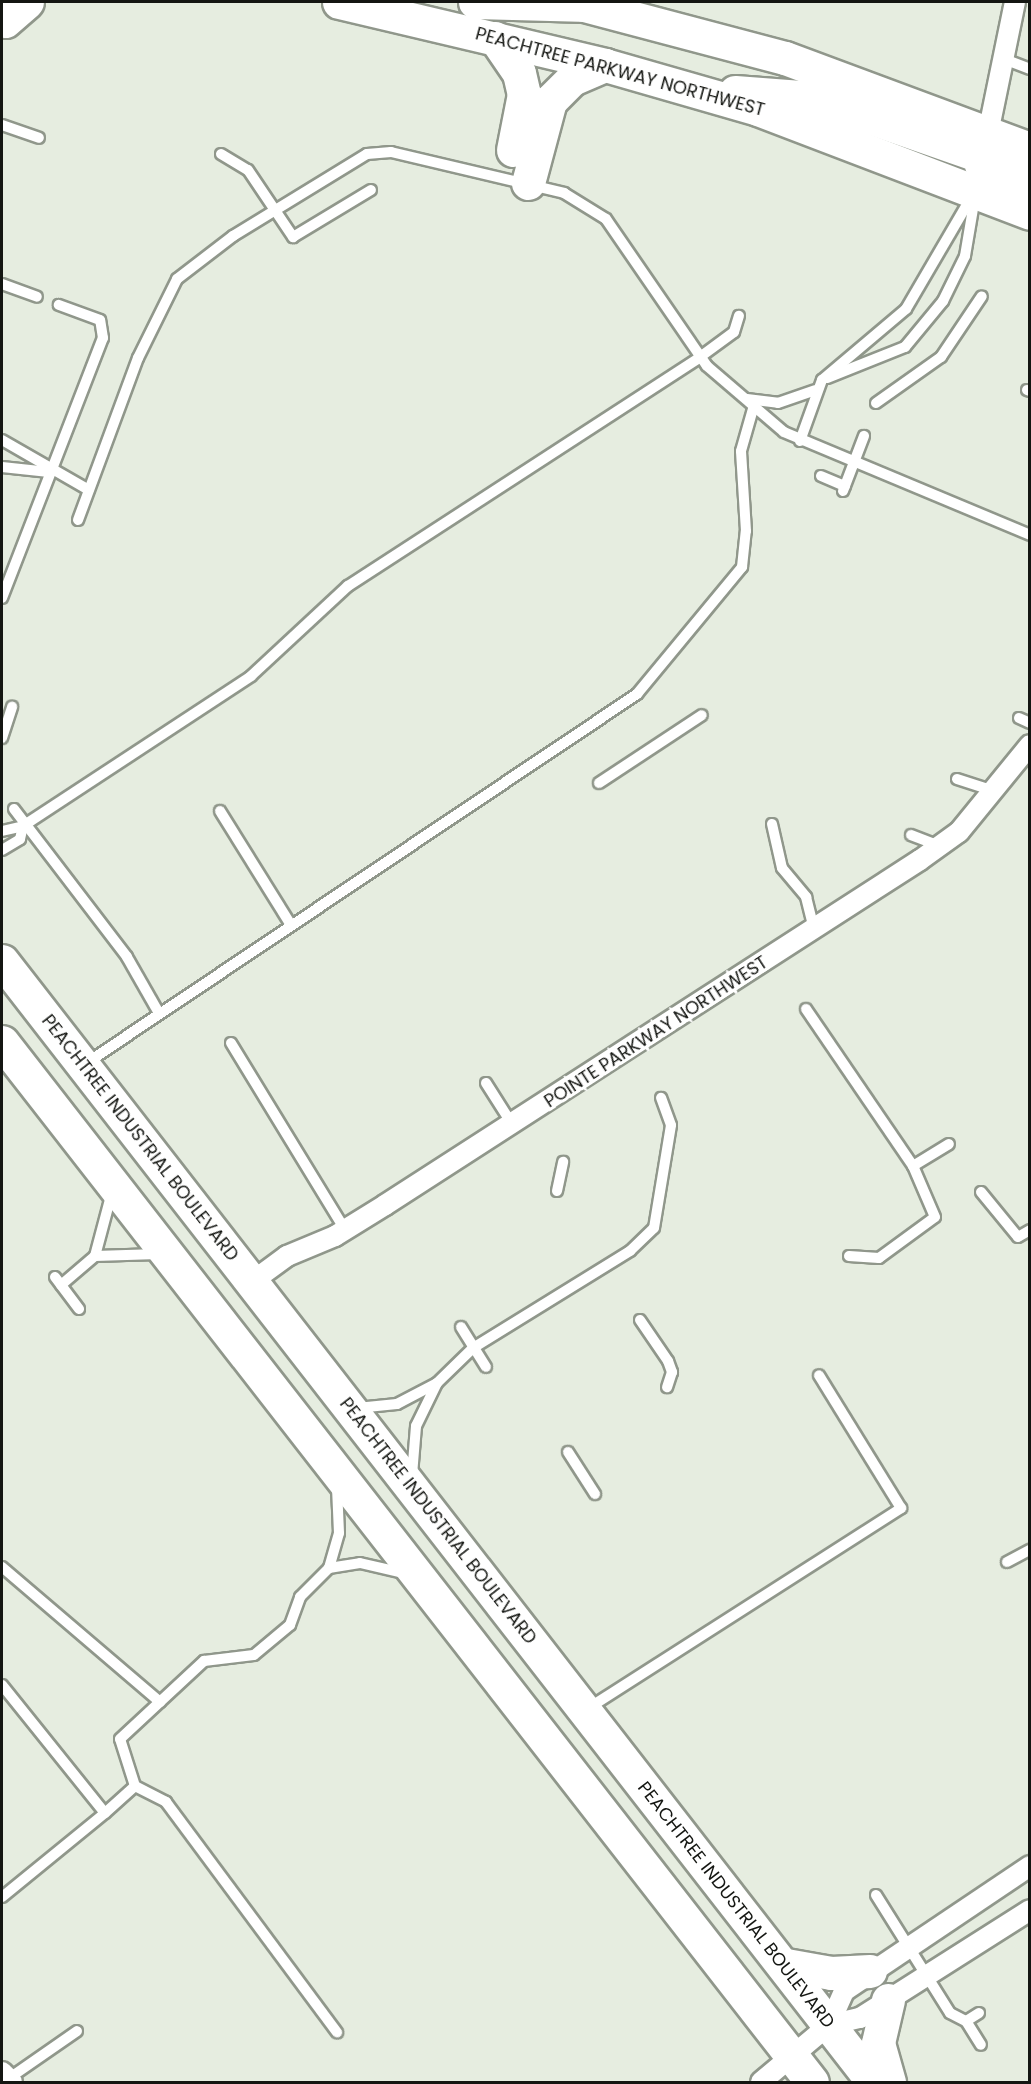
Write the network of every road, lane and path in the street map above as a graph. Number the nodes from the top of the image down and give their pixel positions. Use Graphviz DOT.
graph roads {
  1 [pos="339,2"];
  2 [pos="475,2"];
  3 [pos="1015,2"];
  4 [pos="581,3"];
  5 [pos="495,38"];
  6 [pos="1004,59"];
  7 [pos="605,65"];
  8 [pos="1029,69"];
  9 [pos="2,125"];
  10 [pos="39,138"];
  11 [pos="1029,149"];
  12 [pos="221,154"];
  13 [pos="982,161"];
  14 [pos="517,180"];
  15 [pos="1029,180"];
  16 [pos="371,190"];
  17 [pos="275,209"];
  18 [pos="1029,213"];
  19 [pos="2,284"];
  20 [pos="982,296"];
  21 [pos="37,297"];
  22 [pos="59,305"];
  23 [pos="739,316"];
  24 [pos="700,357"];
  25 [pos="822,380"];
  26 [pos="815,390"];
  27 [pos="733,394"];
  28 [pos="876,403"];
  29 [pos="753,409"];
  30 [pos="864,436"];
  31 [pos="2,440"];
  32 [pos="800,441"];
  33 [pos="855,465"];
  34 [pos="2,467"];
  35 [pos="52,473"];
  36 [pos="821,476"];
  37 [pos="89,490"];
  38 [pos="78,520"];
  39 [pos="1029,535"];
  40 [pos="2,598"];
  41 [pos="12,707"];
  42 [pos="702,714"];
  43 [pos="2,733"];
  44 [pos="1029,745"];
  45 [pos="957,779"];
  46 [pos="599,783"];
  47 [pos="990,790"];
  48 [pos="14,809"];
  49 [pos="220,811"];
  50 [pos="772,824"];
  51 [pos="23,826"];
  52 [pos="2,831"];
  53 [pos="911,835"];
  54 [pos="939,846"];
  55 [pos="2,850"];
  56 [pos="291,925"];
  57 [pos="814,930"];
  58 [pos="2,961"];
  59 [pos="806,1010"];
  60 [pos="159,1013"];
  61 [pos="2,1042"];
  62 [pos="231,1043"];
  63 [pos="82,1066"];
  64 [pos="486,1083"];
  65 [pos="661,1098"];
  66 [pos="512,1124"];
  67 [pos="949,1144"];
  68 [pos="563,1162"];
  69 [pos="913,1166"];
  70 [pos="110,1180"];
  71 [pos="557,1191"];
  72 [pos="981,1192"];
  73 [pos="345,1230"];
  74 [pos="1029,1230"];
  75 [pos="95,1256"];
  76 [pos="169,1256"];
  77 [pos="849,1256"];
  78 [pos="253,1281"];
  79 [pos="79,1309"];
  80 [pos="640,1320"];
  81 [pos="461,1327"];
  82 [pos="473,1348"];
  83 [pos="486,1367"];
  84 [pos="819,1375"];
  85 [pos="436,1383"];
  86 [pos="667,1387"];
  87 [pos="351,1409"];
  88 [pos="568,1452"];
  89 [pos="329,1465"];
  90 [pos="411,1487"];
  91 [pos="595,1494"];
  92 [pos="1029,1550"];
  93 [pos="1007,1562"];
  94 [pos="2,1567"];
  95 [pos="329,1568"];
  96 [pos="418,1577"];
  97 [pos="2,1684"];
  98 [pos="160,1702"];
  99 [pos="585,1710"];
  100 [pos="135,1786"];
  101 [pos="105,1813"];
  102 [pos="1029,1866"];
  103 [pos="876,1895"];
  104 [pos="2,1897"];
  105 [pos="1029,1910"];
  106 [pos="909,1947"];
  107 [pos="786,1965"];
  108 [pos="870,1971"];
  109 [pos="926,1974"];
  110 [pos="888,2000"];
  111 [pos="979,2013"];
  112 [pos="966,2021"];
  113 [pos="829,2025"];
  114 [pos="77,2031"];
  115 [pos="337,2032"];
  116 [pos="981,2045"];
  117 [pos="804,2070"];
  118 [pos="7,2078"];
  119 [pos="761,2082"];
  120 [pos="873,2082"];
  121 [pos="890,2082"];
  1 -- 5 [label="highway, PEACHTREE PARKWAY NORTHWEST"];
  2 -- 4 [label="highway, PEACHTREE PARKWAY NORTHWEST"];
  3 -- 6 [label="street"];
  4 -- 13 [label="highway, PEACHTREE PARKWAY NORTHWEST"];
  5 -- 7 [label="highway, PEACHTREE PARKWAY NORTHWEST"];
  5 -- 14 [label="highway"];
  6 -- 8 [label="lane"];
  6 -- 13 [label="street"];
  7 -- 13 [label="highway, PEACHTREE PARKWAY NORTHWEST"];
  7 -- 14 [label="highway"];
  9 -- 10 [label="lane"];
  11 -- 13 [label="highway, PEACHTREE PARKWAY NORTHWEST"];
  12 -- 17 [label="lane"];
  13 -- 15 [label="highway"];
  13 -- 18 [label="highway, PEACHTREE PARKWAY NORTHWEST"];
  13 -- 25 [label="lane"];
  13 -- 25 [label="lane"];
  14 -- 17 [label="lane"];
  14 -- 24 [label="lane"];
  16 -- 17 [label="lane"];
  17 -- 37 [label="lane"];
  19 -- 21 [label="lane"];
  20 -- 28 [label="lane"];
  22 -- 35 [label="lane"];
  23 -- 24 [label="lane"];
  24 -- 27 [label="lane"];
  24 -- 51 [label="lane"];
  25 -- 26 [label="lane"];
  26 -- 27 [label="lane"];
  26 -- 32 [label="lane"];
  27 -- 29 [label="lane"];
  29 -- 32 [label="lane"];
  29 -- 56 [label="lane"];
  30 -- 33 [label="lane"];
  31 -- 35 [label="lane"];
  32 -- 33 [label="lane"];
  33 -- 36 [label="lane"];
  33 -- 39 [label="lane"];
  34 -- 35 [label="lane"];
  35 -- 37 [label="lane"];
  35 -- 40 [label="lane"];
  37 -- 38 [label="lane"];
  41 -- 43 [label="lane"];
  42 -- 46 [label="lane"];
  44 -- 47 [label="street, POINTE PARKWAY NORTHWEST"];
  45 -- 47 [label="lane"];
  47 -- 54 [label="street, POINTE PARKWAY NORTHWEST"];
  48 -- 51 [label="lane"];
  49 -- 56 [label="lane"];
  50 -- 57 [label="lane"];
  51 -- 52 [label="lane"];
  51 -- 55 [label="lane"];
  51 -- 60 [label="lane"];
  53 -- 54 [label="lane"];
  54 -- 57 [label="street, POINTE PARKWAY NORTHWEST"];
  56 -- 60 [label="lane"];
  57 -- 66 [label="street, POINTE PARKWAY NORTHWEST"];
  58 -- 63 [label="highway, PEACHTREE INDUSTRIAL BOULEVARD"];
  59 -- 69 [label="lane"];
  60 -- 63 [label="lane"];
  61 -- 70 [label="highway"];
  62 -- 73 [label="lane"];
  63 -- 78 [label="highway, PEACHTREE INDUSTRIAL BOULEVARD"];
  64 -- 66 [label="lane"];
  65 -- 82 [label="lane"];
  66 -- 73 [label="street, POINTE PARKWAY NORTHWEST"];
  67 -- 69 [label="lane"];
  68 -- 71 [label="lane"];
  69 -- 77 [label="lane"];
  70 -- 75 [label="lane"];
  70 -- 76 [label="highway"];
  72 -- 74 [label="lane"];
  73 -- 78 [label="street, POINTE PARKWAY NORTHWEST"];
  75 -- 76 [label="lane"];
  75 -- 79 [label="lane"];
  76 -- 89 [label="highway"];
  78 -- 87 [label="highway, PEACHTREE INDUSTRIAL BOULEVARD"];
  80 -- 86 [label="lane"];
  81 -- 82 [label="lane"];
  82 -- 83 [label="lane"];
  82 -- 85 [label="lane"];
  84 -- 99 [label="lane"];
  85 -- 87 [label="lane"];
  85 -- 90 [label="lane"];
  87 -- 90 [label="highway, PEACHTREE INDUSTRIAL BOULEVARD"];
  88 -- 91 [label="lane"];
  89 -- 95 [label="lane"];
  89 -- 96 [label="highway"];
  90 -- 99 [label="highway, PEACHTREE INDUSTRIAL BOULEVARD"];
  92 -- 93 [label="lane"];
  94 -- 98 [label="lane"];
  95 -- 96 [label="lane"];
  95 -- 98 [label="lane"];
  96 -- 117 [label="highway"];
  97 -- 101 [label="lane"];
  98 -- 100 [label="lane"];
  99 -- 107 [label="highway, PEACHTREE INDUSTRIAL BOULEVARD"];
  100 -- 101 [label="lane"];
  100 -- 115 [label="lane"];
  101 -- 104 [label="lane"];
  102 -- 106 [label="street"];
  103 -- 106 [label="lane"];
  105 -- 109 [label="street"];
  106 -- 108 [label="street"];
  106 -- 109 [label="lane"];
  107 -- 108 [label="highway"];
  107 -- 113 [label="highway, PEACHTREE INDUSTRIAL BOULEVARD"];
  108 -- 113 [label="street"];
  109 -- 110 [label="street"];
  109 -- 112 [label="lane"];
  110 -- 113 [label="street"];
  110 -- 121 [label="highway"];
  111 -- 112 [label="lane"];
  112 -- 116 [label="lane"];
  113 -- 117 [label="street"];
  113 -- 120 [label="highway, PEACHTREE INDUSTRIAL BOULEVARD"];
  114 -- 118 [label="lane"];
  117 -- 119 [label="street"];
}
